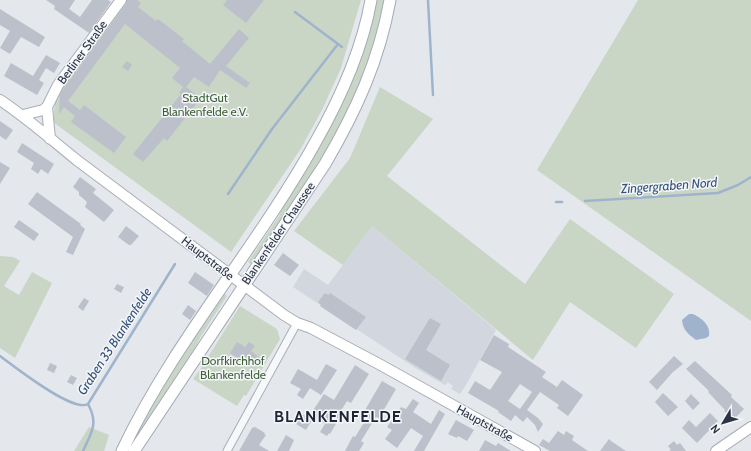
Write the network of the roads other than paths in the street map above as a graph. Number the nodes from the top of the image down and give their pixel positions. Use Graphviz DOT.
graph roads {
  1 [pos="120,0"];
  2 [pos="371,0"];
  3 [pos="390,0"];
  4 [pos="0,100"];
  5 [pos="47,107"];
  6 [pos="23,115"];
  7 [pos="50,139"];
  8 [pos="230,275"];
  9 [pos="244,286"];
  10 [pos="297,323"];
  11 [pos="751,427"];
  12 [pos="122,451"];
  13 [pos="134,451"];
  14 [pos="227,451"];
  15 [pos="535,451"];
  16 [pos="716,451"];
  1 -- 5 [label="street, Berliner Straße"];
  2 -- 8 [label="main road, Blankenfelder Chaussee"];
  3 -- 9 [label="main road, Blankenfelder Chaussee"];
  4 -- 6 [label="street, Hauptstraße"];
  5 -- 6 [label="street"];
  5 -- 7 [label="street"];
  6 -- 7 [label="street, Hauptstraße"];
  7 -- 8 [label="street, Hauptstraße"];
  8 -- 9 [label="street, Hauptstraße"];
  8 -- 12 [label="main road, Blankenfelder Chaussee"];
  9 -- 10 [label="street, Hauptstraße"];
  9 -- 13 [label="main road, Blankenfelder Chaussee"];
  10 -- 14 [label="street"];
  10 -- 15 [label="street, Hauptstraße"];
  11 -- 16 [label="street"];
}
